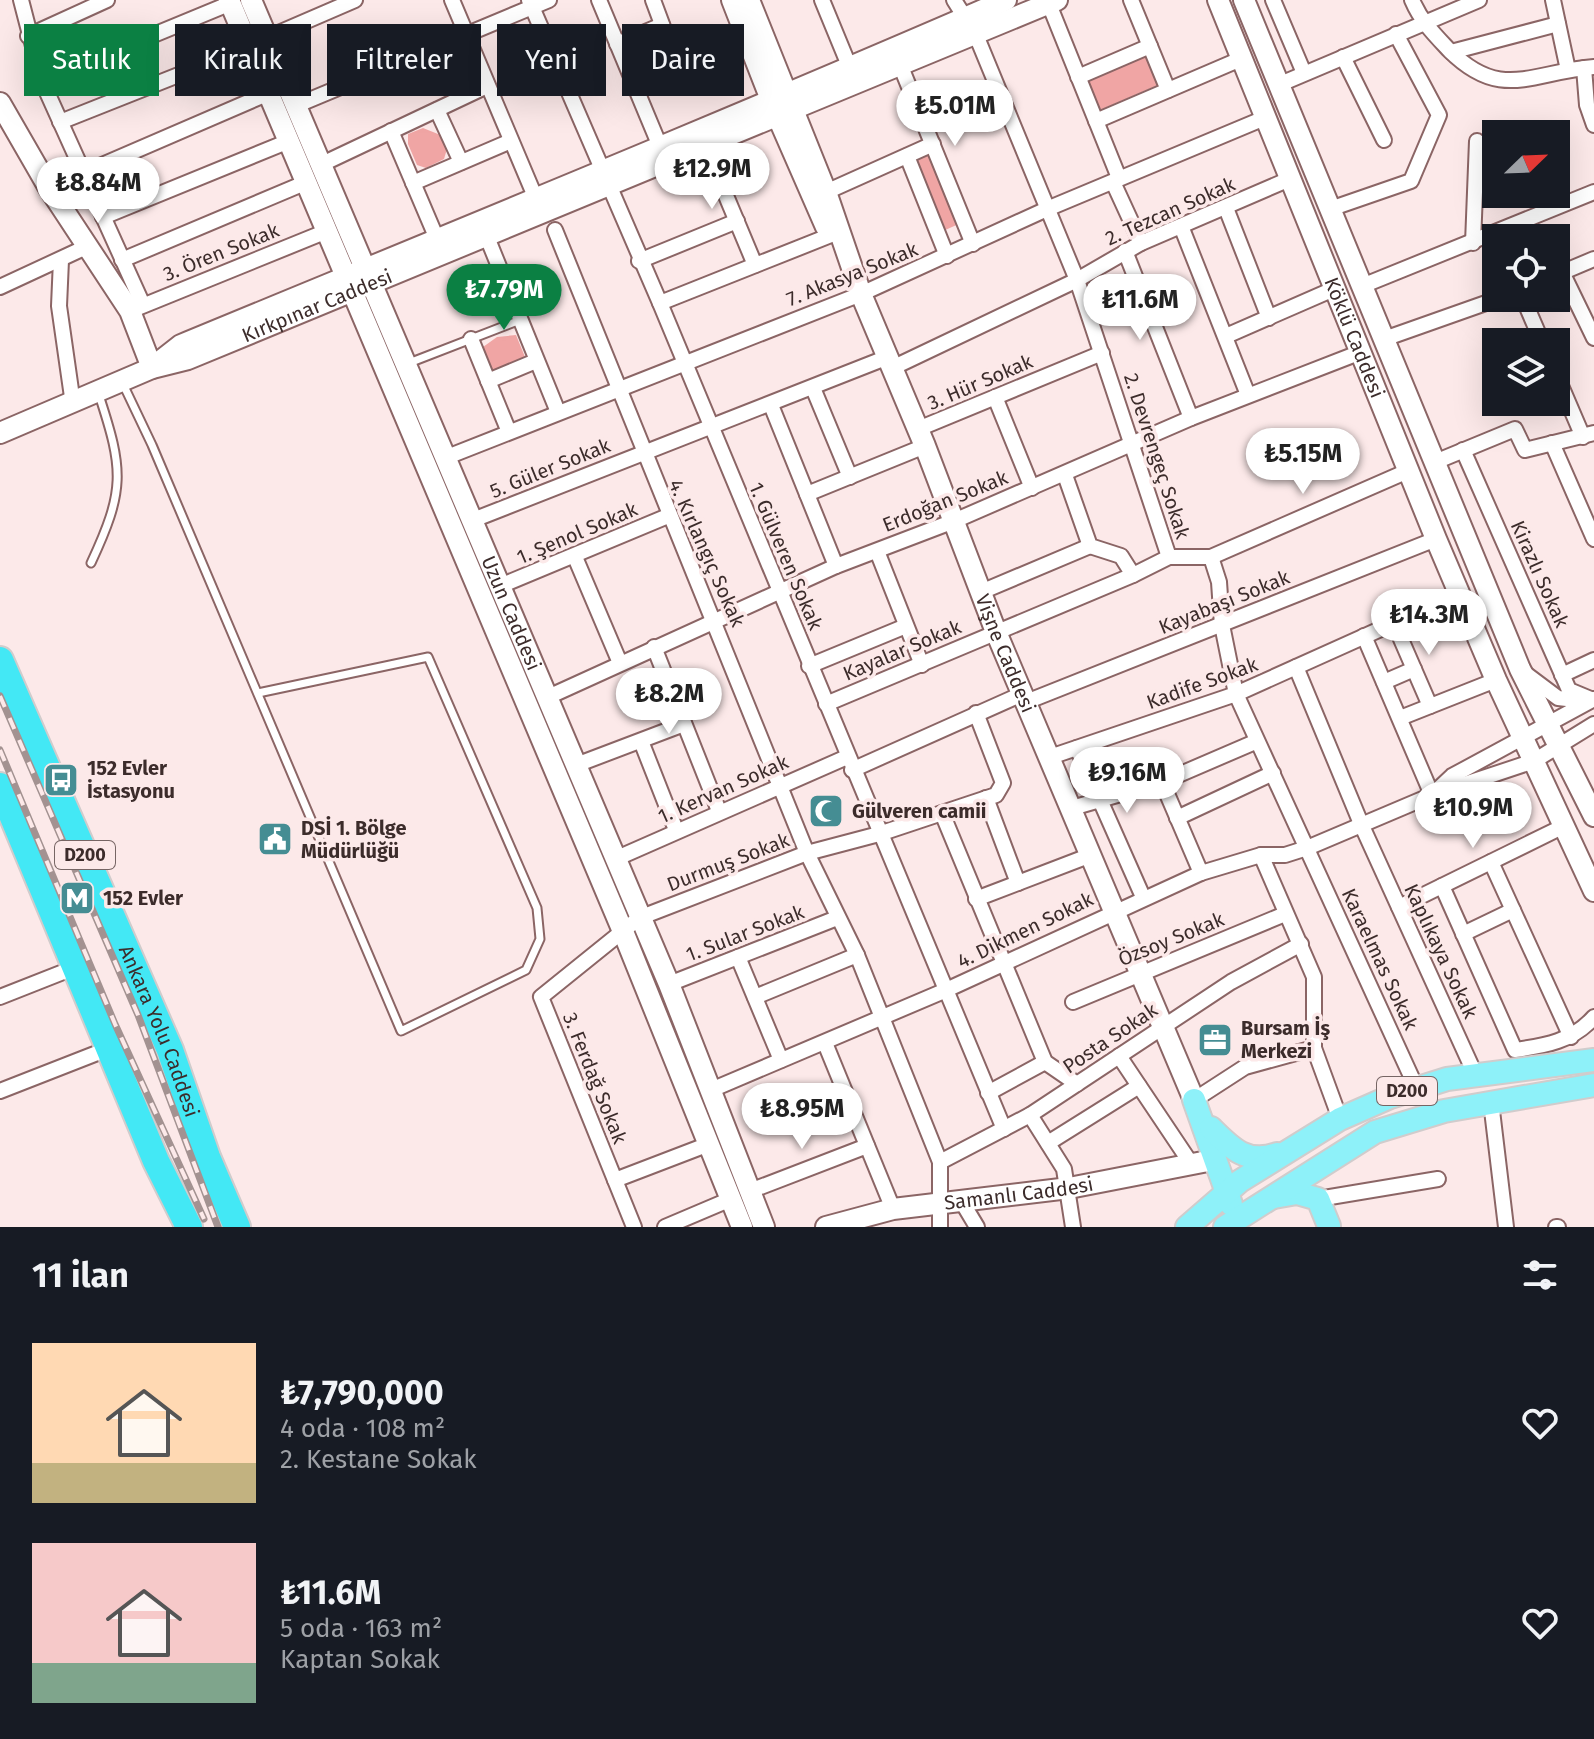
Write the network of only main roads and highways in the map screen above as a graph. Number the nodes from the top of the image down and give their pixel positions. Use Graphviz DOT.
graph roads {
  1 [pos="732,0"];
  2 [pos="749,0"];
  3 [pos="1006,0"];
  4 [pos="1218,0"];
  5 [pos="1244,0"];
  6 [pos="237,1"];
  7 [pos="1053,2"];
  8 [pos="959,9"];
  9 [pos="248,24"];
  10 [pos="270,96"];
  11 [pos="289,96"];
  12 [pos="0,103"];
  13 [pos="782,104"];
  14 [pos="662,152"];
  15 [pos="544,215"];
  16 [pos="359,280"];
  17 [pos="861,294"];
  18 [pos="152,368"];
  19 [pos="0,433"];
  20 [pos="0,660"];
  21 [pos="0,786"];
  22 [pos="1594,816"];
  23 [pos="1594,891"];
  24 [pos="631,923"];
  25 [pos="170,1050"];
  26 [pos="1588,1058"];
  27 [pos="1594,1085"];
  28 [pos="1194,1100"];
  29 [pos="1211,1128"];
  30 [pos="1301,1146"];
  31 [pos="1330,1158"];
  32 [pos="156,1161"];
  33 [pos="1203,1163"];
  34 [pos="1232,1187"];
  35 [pos="740,1195"];
  36 [pos="1322,1197"];
  37 [pos="1246,1212"];
  38 [pos="848,1224"];
  39 [pos="178,1227"];
  40 [pos="189,1227"];
  41 [pos="237,1227"];
  42 [pos="254,1227"];
  43 [pos="742,1227"];
  44 [pos="764,1227"];
  45 [pos="826,1227"];
  46 [pos="1187,1227"];
  47 [pos="1328,1227"];
  1 -- 13 [label="main road, Vişne Caddesi"];
  2 -- 13 [label="main road, Vişne Caddesi"];
  3 -- 8 [label="main road, Kırkpınar Caddesi"];
  4 -- 23 [label="main road, Köklü Caddesi"];
  5 -- 22 [label="main road, Köklü Caddesi"];
  6 -- 9 [label="main road, Uzun Caddesi"];
  7 -- 13 [label="main road, Kırkpınar Caddesi"];
  8 -- 13 [label="main road, Kırkpınar Caddesi"];
  10 -- 16 [label="main road, Uzun Caddesi"];
  11 -- 16 [label="main road, Uzun Caddesi"];
  12 -- 18 [label="main road"];
  13 -- 14 [label="main road, Kırkpınar Caddesi"];
  13 -- 14 [label="main road, Kırkpınar Caddesi"];
  13 -- 17 [label="main road, Vişne Caddesi"];
  13 -- 17 [label="main road, Vişne Caddesi"];
  14 -- 15 [label="main road, Kırkpınar Caddesi"];
  15 -- 16 [label="main road, Kırkpınar Caddesi"];
  15 -- 16 [label="main road, Kırkpınar Caddesi"];
  16 -- 18 [label="main road, Kırkpınar Caddesi"];
  16 -- 24 [label="main road, Uzun Caddesi"];
  16 -- 24 [label="main road, Uzun Caddesi"];
  17 -- 28 [label="main road, Vişne Caddesi"];
  18 -- 19 [label="main road, Kırkpınar Caddesi"];
  20 -- 25 [label="highway, Ankara Yolu Caddesi / D200"];
  21 -- 32 [label="highway, D200"];
  24 -- 35 [label="main road, Uzun Caddesi"];
  24 -- 35 [label="main road, Uzun Caddesi"];
  25 -- 41 [label="highway, Ankara Yolu Caddesi / D200"];
  25 -- 42 [label="highway, D200"];
  26 -- 30 [label="main road, D200"];
  27 -- 31 [label="main road, D200"];
  28 -- 29 [label="main road"];
  28 -- 33 [label="main road"];
  29 -- 30 [label="main road"];
  29 -- 34 [label="main road"];
  30 -- 34 [label="main road, D200"];
  31 -- 36 [label="main road"];
  31 -- 37 [label="main road, D200"];
  32 -- 39 [label="highway"];
  32 -- 40 [label="highway, D200"];
  33 -- 34 [label="main road"];
  33 -- 38 [label="main road, Samanlı Caddesi"];
  33 -- 46 [label="main road"];
  34 -- 37 [label="main road"];
  34 -- 46 [label="main road, D200"];
  35 -- 43 [label="main road, Uzun Caddesi"];
  35 -- 44 [label="main road, Uzun Caddesi"];
  36 -- 37 [label="main road"];
  36 -- 47 [label="main road"];
  38 -- 45 [label="main road, Samanlı Caddesi"];
}
